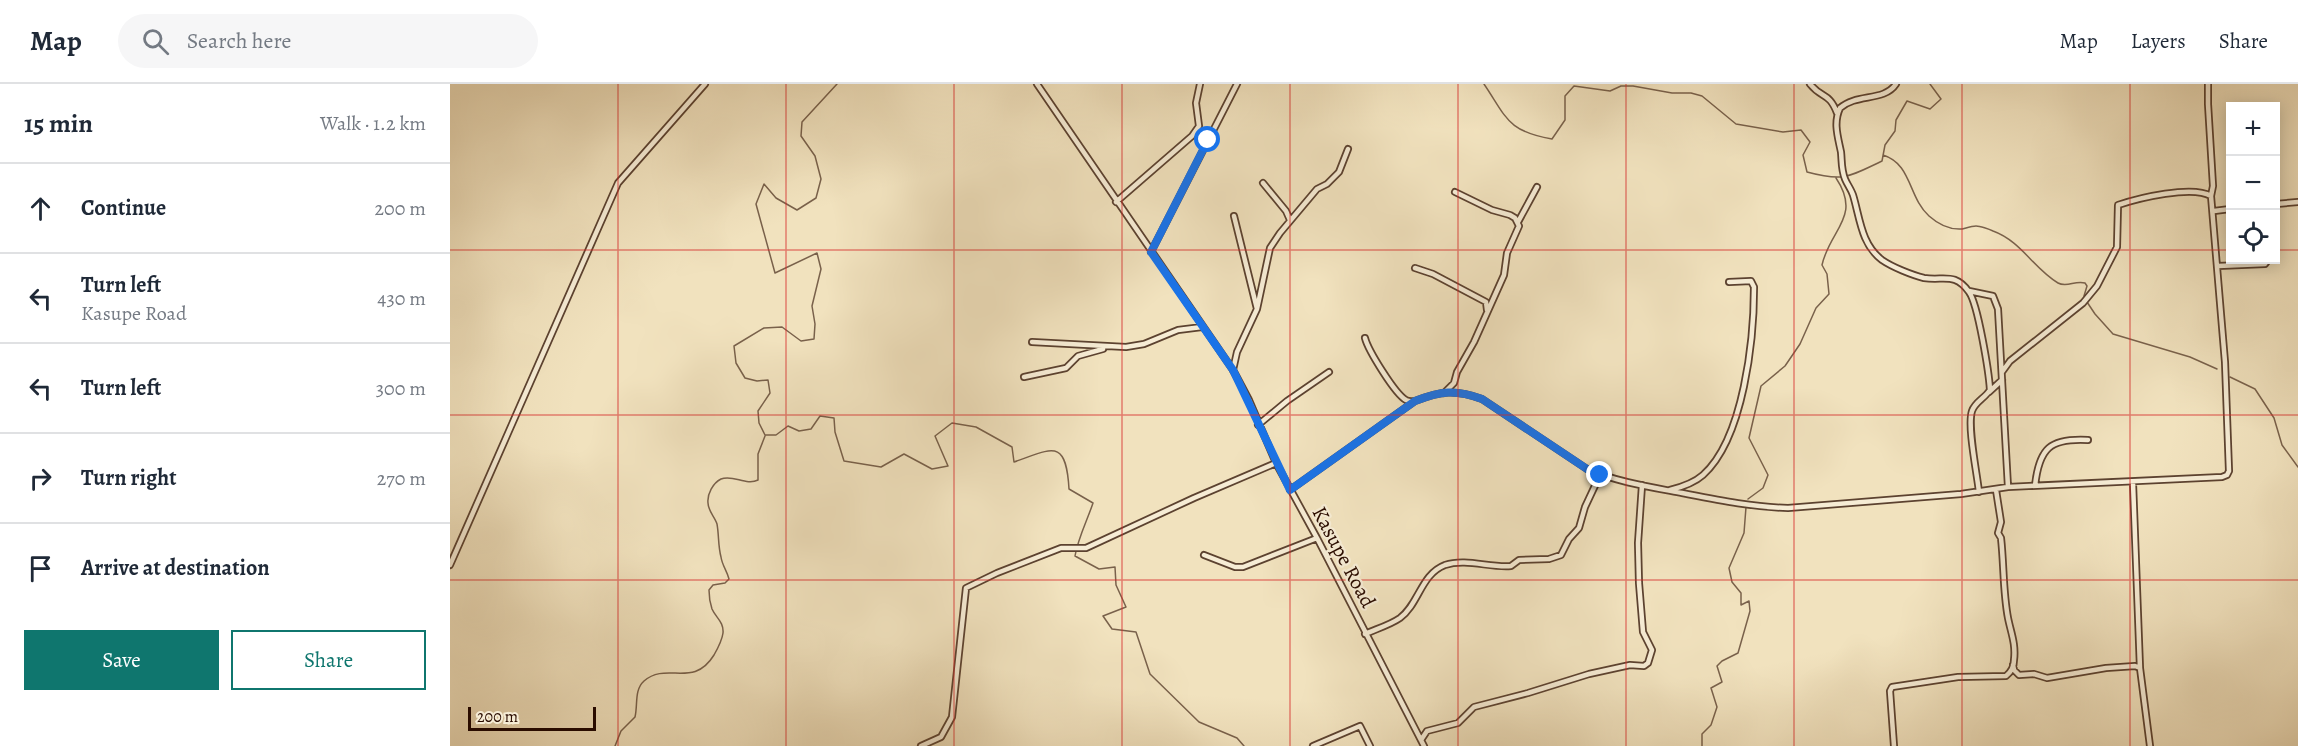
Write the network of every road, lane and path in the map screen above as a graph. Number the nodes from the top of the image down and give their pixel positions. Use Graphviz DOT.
graph roads {
  1 [pos="705,84"];
  2 [pos="1037,84"];
  3 [pos="1200,84"];
  4 [pos="1237,84"];
  5 [pos="1810,84"];
  6 [pos="1896,84"];
  7 [pos="2208,84"];
  8 [pos="1837,113"];
  9 [pos="1348,149"];
  10 [pos="1263,183"];
  11 [pos="1537,187"];
  12 [pos="1455,192"];
  13 [pos="2211,196"];
  14 [pos="2298,201"];
  15 [pos="1116,202"];
  16 [pos="2280,203"];
  17 [pos="2226,210"];
  18 [pos="2214,211"];
  19 [pos="1234,216"];
  20 [pos="1290,220"];
  21 [pos="1518,222"];
  22 [pos="1151,252"];
  23 [pos="2265,264"];
  24 [pos="2218,266"];
  25 [pos="1415,268"];
  26 [pos="1729,282"];
  27 [pos="1969,291"];
  28 [pos="1257,309"];
  29 [pos="1488,312"];
  30 [pos="1202,327"];
  31 [pos="1365,338"];
  32 [pos="1032,342"];
  33 [pos="1112,347"];
  34 [pos="1233,370"];
  35 [pos="1329,372"];
  36 [pos="2002,372"];
  37 [pos="1024,377"];
  38 [pos="2002,380"];
  39 [pos="1989,392"];
  40 [pos="1444,393"];
  41 [pos="1415,401"];
  42 [pos="1258,425"];
  43 [pos="2088,440"];
  44 [pos="1276,463"];
  45 [pos="1600,475"];
  46 [pos="2133,483"];
  47 [pos="1642,485"];
  48 [pos="2035,486"];
  49 [pos="2008,487"];
  50 [pos="1290,490"];
  51 [pos="1996,490"];
  52 [pos="1668,491"];
  53 [pos="1979,492"];
  54 [pos="1317,538"];
  55 [pos="1204,555"];
  56 [pos="450,565"];
  57 [pos="1365,634"];
  58 [pos="2013,665"];
  59 [pos="2140,668"];
  60 [pos="1421,740"];
  61 [pos="921,746"];
  62 [pos="1313,746"];
  63 [pos="1370,746"];
  64 [pos="1424,746"];
  65 [pos="1894,746"];
  66 [pos="2150,746"];
  1 -- 56 [label="street"];
  2 -- 15 [label="street, Kasupe Road"];
  3 -- 15 [label="street"];
  4 -- 22 [label="street"];
  5 -- 8 [label="street"];
  6 -- 8 [label="street"];
  7 -- 13 [label="street"];
  8 -- 27 [label="street"];
  9 -- 20 [label="street"];
  10 -- 20 [label="street"];
  11 -- 21 [label="street"];
  12 -- 21 [label="street"];
  13 -- 18 [label="street"];
  13 -- 36 [label="street"];
  14 -- 16 [label="street"];
  15 -- 22 [label="street, Kasupe Road"];
  17 -- 18 [label="street"];
  18 -- 24 [label="street"];
  19 -- 28 [label="street"];
  20 -- 28 [label="street"];
  21 -- 29 [label="street"];
  22 -- 30 [label="street, Kasupe Road"];
  23 -- 24 [label="street"];
  24 -- 46 [label="street"];
  25 -- 29 [label="street"];
  26 -- 52 [label="street"];
  27 -- 36 [label="street"];
  27 -- 39 [label="street"];
  28 -- 34 [label="street"];
  29 -- 40 [label="street"];
  30 -- 33 [label="street"];
  30 -- 34 [label="street, Kasupe Road"];
  31 -- 41 [label="street"];
  32 -- 33 [label="street"];
  33 -- 37 [label="street"];
  34 -- 42 [label="street, Kasupe Road"];
  35 -- 42 [label="street"];
  36 -- 38 [label="street"];
  38 -- 39 [label="street"];
  38 -- 49 [label="street"];
  39 -- 53 [label="street"];
  40 -- 41 [label="street"];
  40 -- 45 [label="street"];
  41 -- 50 [label="street"];
  42 -- 44 [label="street, Kasupe Road"];
  43 -- 48 [label="street"];
  44 -- 50 [label="street, Kasupe Road"];
  44 -- 61 [label="street"];
  45 -- 47 [label="street"];
  45 -- 57 [label="street"];
  46 -- 48 [label="street"];
  46 -- 59 [label="street"];
  47 -- 52 [label="street"];
  47 -- 60 [label="street"];
  48 -- 49 [label="street"];
  49 -- 51 [label="street"];
  50 -- 54 [label="street, Kasupe Road"];
  51 -- 53 [label="street"];
  51 -- 58 [label="street"];
  52 -- 53 [label="street"];
  54 -- 55 [label="street"];
  54 -- 57 [label="street, Kasupe Road"];
  57 -- 60 [label="street, Kasupe Road"];
  58 -- 59 [label="street"];
  58 -- 65 [label="street"];
  59 -- 66 [label="street"];
  60 -- 64 [label="street, Kasupe Road"];
  62 -- 63 [label="street"];
}
